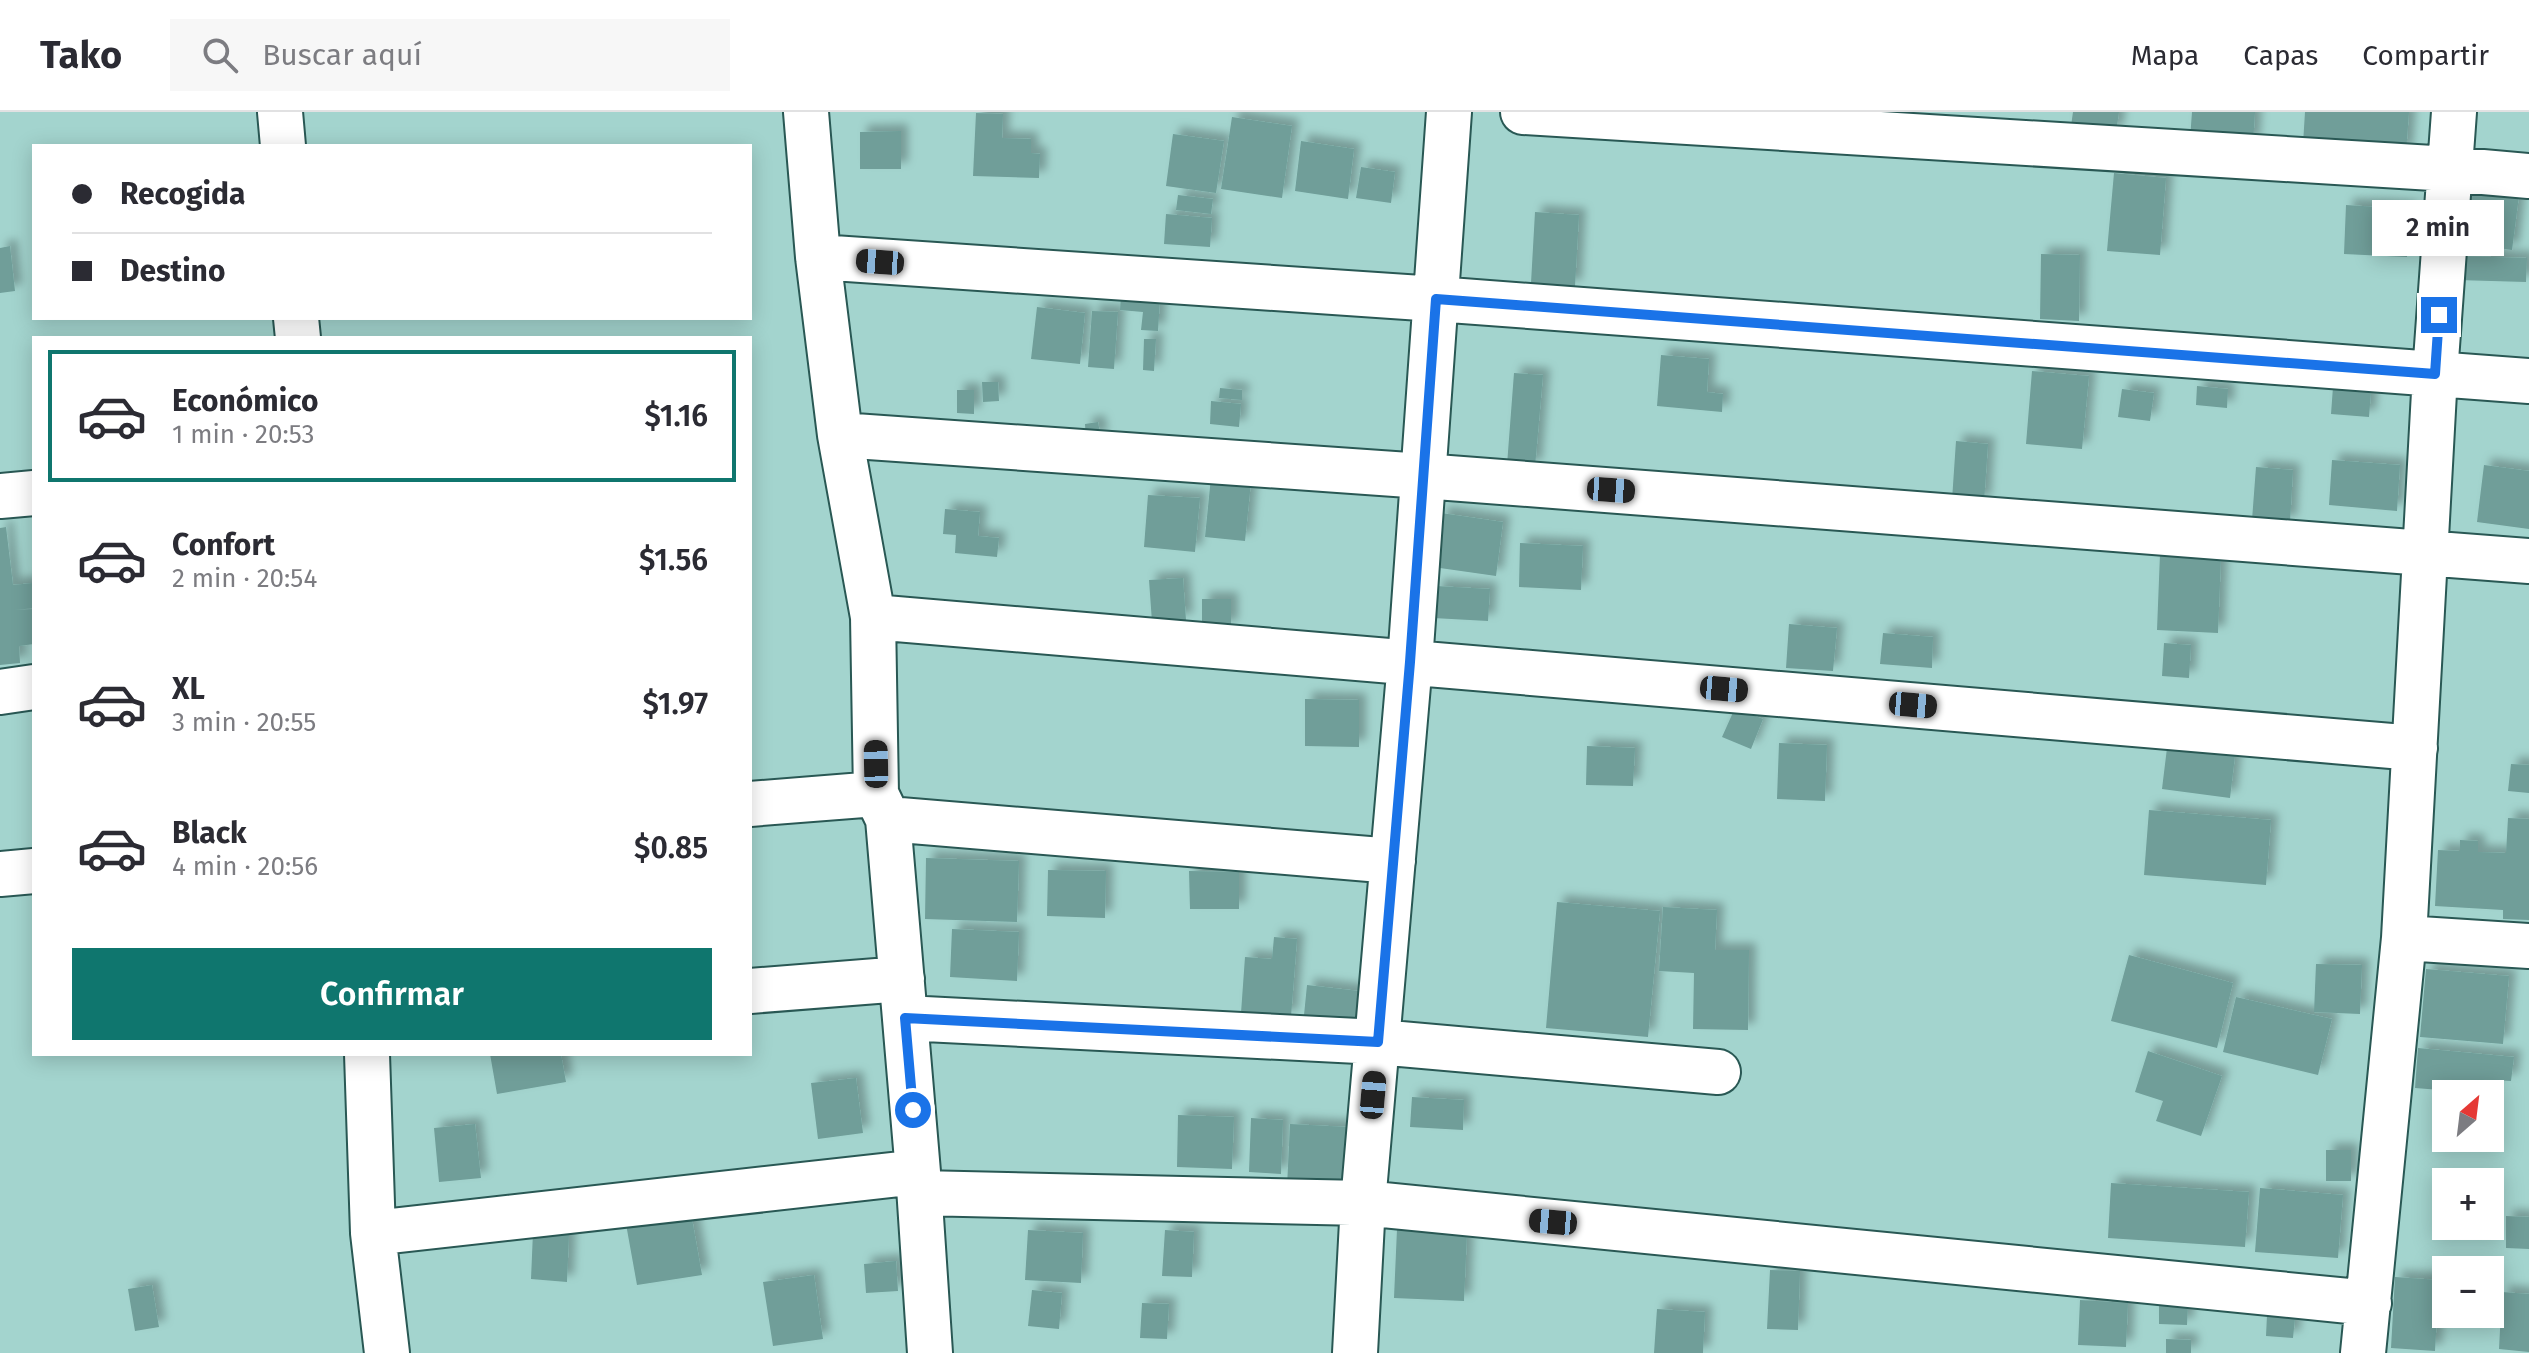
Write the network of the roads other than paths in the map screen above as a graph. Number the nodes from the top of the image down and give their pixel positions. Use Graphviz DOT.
graph roads {
  1 [pos="280,112"];
  2 [pos="806,112"];
  3 [pos="1449,112"];
  4 [pos="1523,112"];
  5 [pos="2454,112"];
  6 [pos="283,144"];
  7 [pos="2449,169"];
  8 [pos="2529,176"];
  9 [pos="818,257"];
  10 [pos="1436,299"];
  11 [pos="2435,374"];
  12 [pos="2529,381"];
  13 [pos="840,435"];
  14 [pos="1423,476"];
  15 [pos="32,493"];
  16 [pos="0,496"];
  17 [pos="2425,554"];
  18 [pos="2529,561"];
  19 [pos="873,617"];
  20 [pos="1410,662"];
  21 [pos="32,687"];
  22 [pos="0,692"];
  23 [pos="2415,748"];
  24 [pos="752,804"];
  25 [pos="882,806"];
  26 [pos="1393,861"];
  27 [pos="32,871"];
  28 [pos="0,874"];
  29 [pos="2404,938"];
  30 [pos="2529,946"];
  31 [pos="752,991"];
  32 [pos="903,998"];
  33 [pos="1378,1042"];
  34 [pos="367,1056"];
  35 [pos="1718,1072"];
  36 [pos="919,1182"];
  37 [pos="1363,1203"];
  38 [pos="373,1233"];
  39 [pos="2369,1303"];
  40 [pos="387,1353"];
  41 [pos="930,1353"];
  42 [pos="1355,1353"];
  43 [pos="2363,1353"];
  1 -- 6 [label="street"];
  2 -- 9 [label="street"];
  3 -- 10 [label="street"];
  4 -- 7 [label="street"];
  5 -- 7 [label="street"];
  7 -- 8 [label="street"];
  7 -- 11 [label="street"];
  9 -- 10 [label="street"];
  9 -- 13 [label="street"];
  10 -- 11 [label="street"];
  10 -- 14 [label="street"];
  11 -- 12 [label="street"];
  11 -- 17 [label="street"];
  13 -- 14 [label="street"];
  13 -- 19 [label="street"];
  14 -- 17 [label="street"];
  14 -- 20 [label="street"];
  15 -- 16 [label="street"];
  17 -- 18 [label="street"];
  17 -- 23 [label="street"];
  19 -- 20 [label="street"];
  19 -- 25 [label="street"];
  20 -- 23 [label="street"];
  20 -- 26 [label="street"];
  21 -- 22 [label="street"];
  23 -- 29 [label="street"];
  24 -- 25 [label="street"];
  25 -- 26 [label="street"];
  25 -- 32 [label="street"];
  26 -- 33 [label="street"];
  27 -- 28 [label="street"];
  29 -- 30 [label="street"];
  29 -- 39 [label="street"];
  31 -- 32 [label="street"];
  32 -- 33 [label="street"];
  32 -- 36 [label="street"];
  33 -- 35 [label="street"];
  33 -- 37 [label="street"];
  34 -- 38 [label="street"];
  36 -- 37 [label="street"];
  36 -- 38 [label="street"];
  36 -- 41 [label="street"];
  37 -- 39 [label="street"];
  37 -- 42 [label="street"];
  38 -- 40 [label="street"];
  39 -- 43 [label="street"];
}
